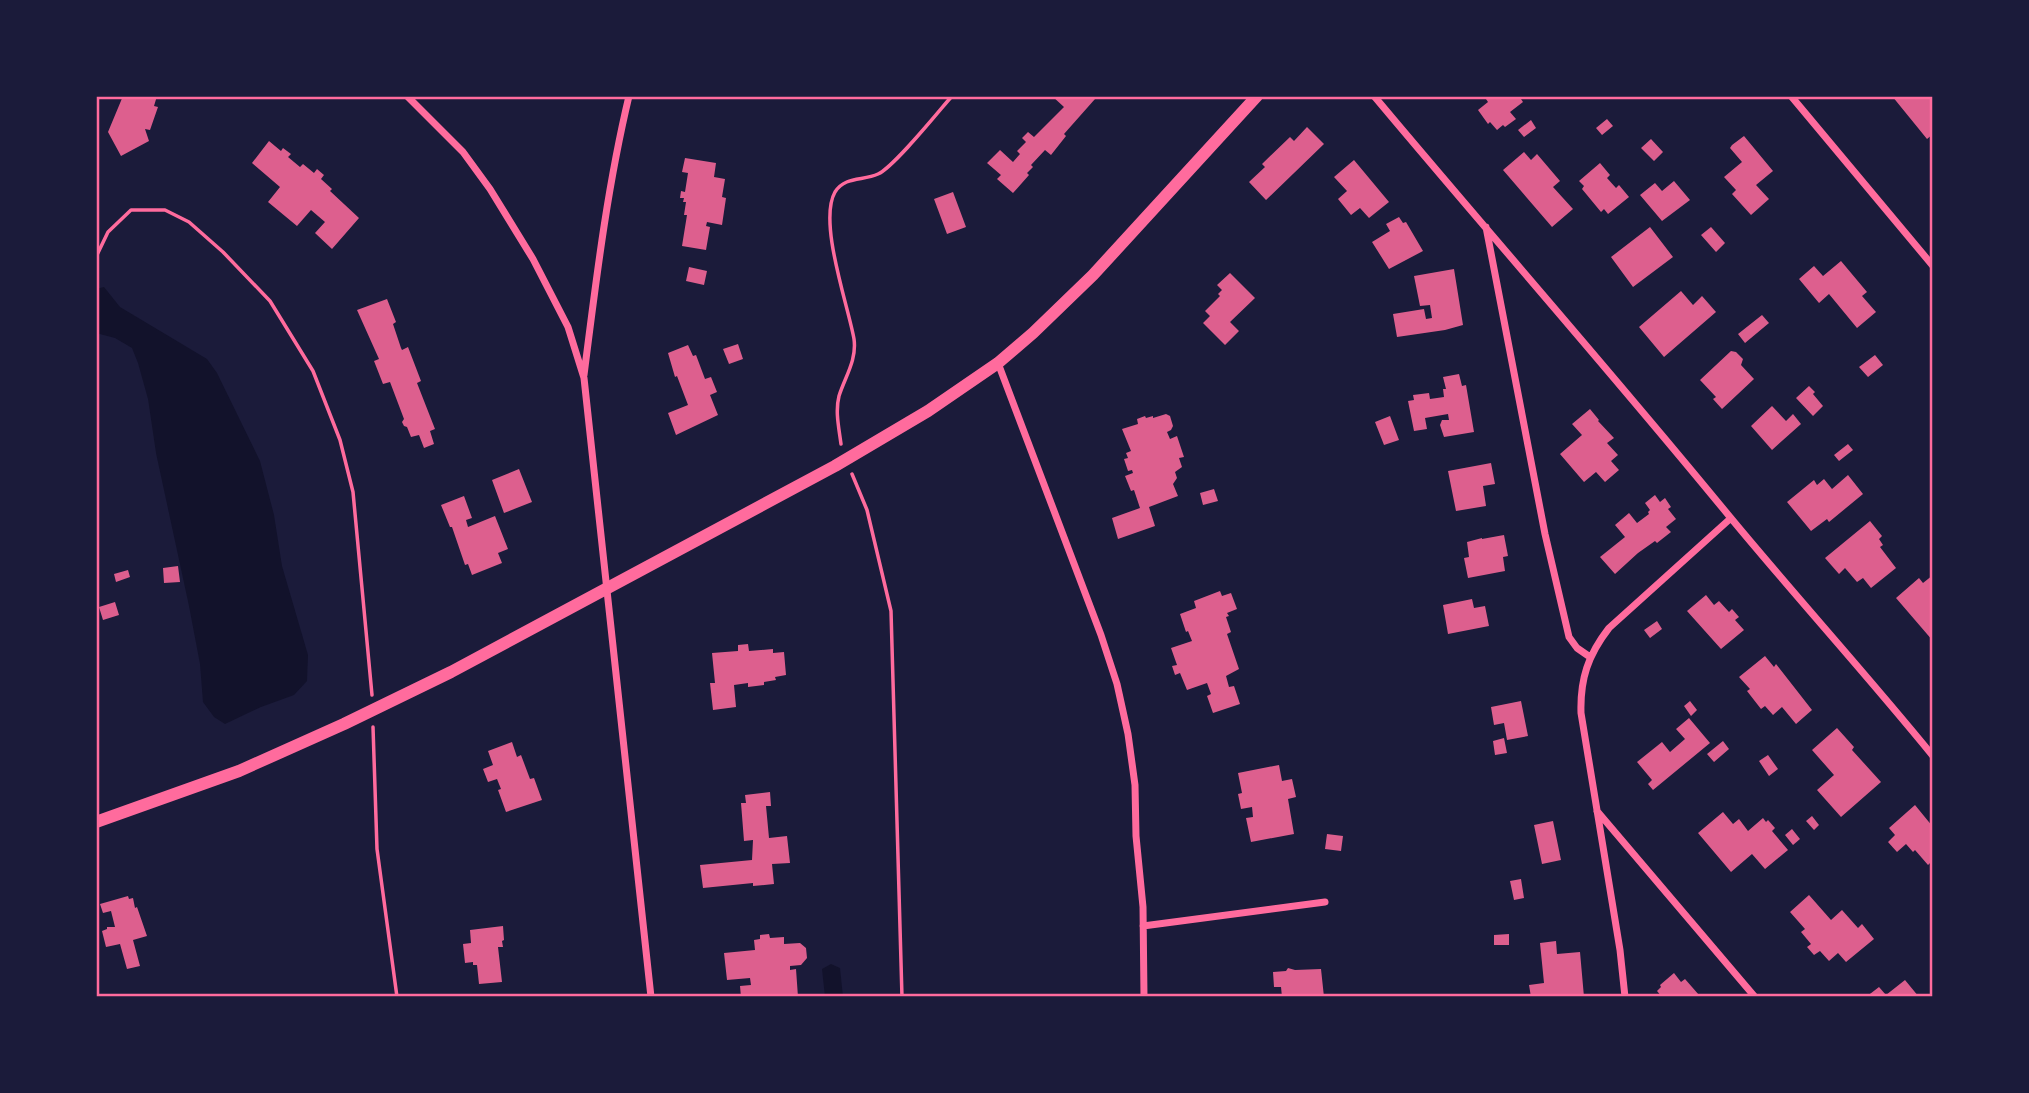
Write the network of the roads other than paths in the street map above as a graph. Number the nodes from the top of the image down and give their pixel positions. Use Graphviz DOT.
graph roads {
  1 [pos="407,96"];
  2 [pos="629,96"];
  3 [pos="1256,96"];
  4 [pos="1374,96"];
  5 [pos="1791,96"];
  6 [pos="1485,227"];
  7 [pos="1933,266"];
  8 [pos="998,363"];
  9 [pos="584,378"];
  10 [pos="1731,518"];
  11 [pos="605,588"];
  12 [pos="1590,657"];
  13 [pos="1933,756"];
  14 [pos="1596,811"];
  15 [pos="96,822"];
  16 [pos="1325,902"];
  17 [pos="1143,926"];
  18 [pos="651,997"];
  19 [pos="1144,997"];
  20 [pos="1625,997"];
  21 [pos="1755,997"];
  1 -- 9 [label="street"];
  2 -- 9 [label="street"];
  3 -- 8 [label="street"];
  4 -- 6 [label="street"];
  5 -- 7 [label="street"];
  6 -- 10 [label="street"];
  6 -- 12 [label="street"];
  8 -- 11 [label="street"];
  8 -- 17 [label="street"];
  9 -- 11 [label="street"];
  10 -- 12 [label="street"];
  10 -- 13 [label="street"];
  11 -- 15 [label="street"];
  11 -- 18 [label="street"];
  12 -- 14 [label="street"];
  14 -- 20 [label="street"];
  14 -- 21 [label="street"];
  16 -- 17 [label="street"];
  17 -- 19 [label="street"];
}
